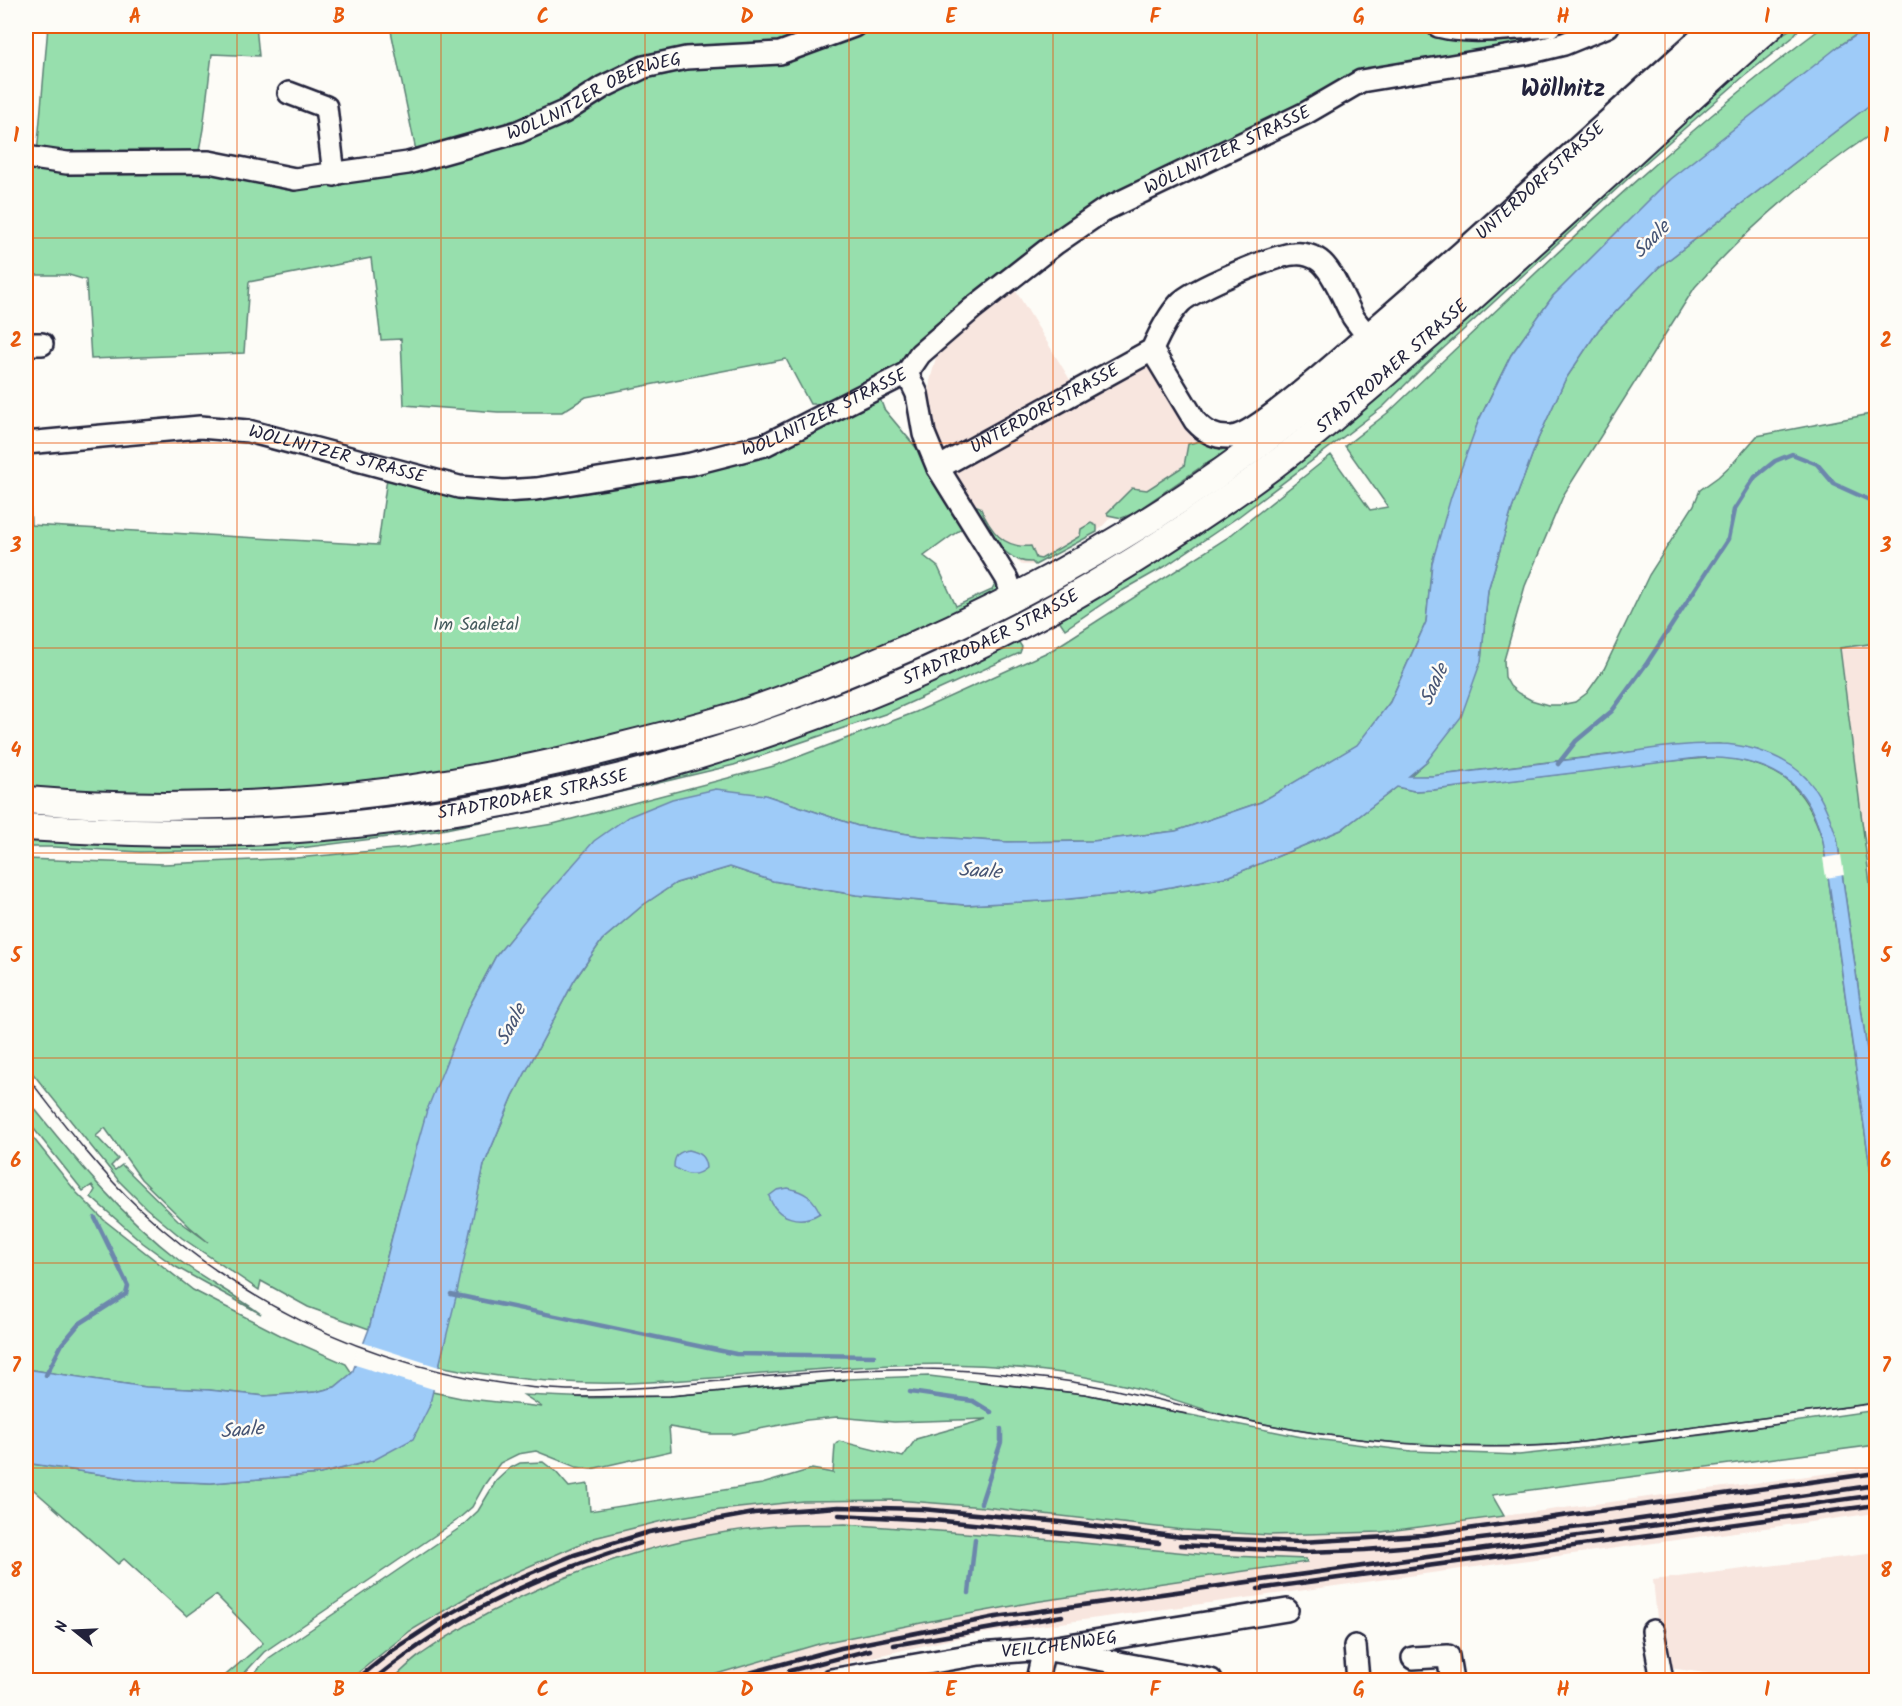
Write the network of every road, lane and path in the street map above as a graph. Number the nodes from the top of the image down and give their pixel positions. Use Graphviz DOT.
graph roads {
  1 [pos="854,26"];
  2 [pos="1438,26"];
  3 [pos="1550,26"];
  4 [pos="1608,26"];
  5 [pos="1713,26"];
  6 [pos="1736,26"];
  7 [pos="1771,26"];
  8 [pos="289,93"];
  9 [pos="26,158"];
  10 [pos="334,175"];
  11 [pos="1367,335"];
  12 [pos="1152,350"];
  13 [pos="907,373"];
  14 [pos="26,442"];
  15 [pos="938,468"];
  16 [pos="1013,598"];
  17 [pos="1022,625"];
  18 [pos="26,801"];
  19 [pos="26,827"];
  20 [pos="1287,1610"];
  21 [pos="1653,1631"];
  22 [pos="1355,1646"];
  23 [pos="1044,1649"];
  24 [pos="1413,1658"];
  25 [pos="840,1680"];
  26 [pos="1037,1680"];
  27 [pos="1199,1680"];
  28 [pos="1358,1680"];
  29 [pos="1452,1680"];
  30 [pos="1662,1680"];
  1 -- 10 [label="street, WÖLLNITZER OBERWEG"];
  2 -- 3 [label="street"];
  4 -- 13 [label="street, WÖLLNITZER STRASSE"];
  5 -- 11 [label="street, UNTERDORFSTRASSE"];
  6 -- 16 [label="main road, STADTRODAER STRASSE"];
  7 -- 17 [label="main road, STADTRODAER STRASSE"];
  8 -- 10 [label="street"];
  9 -- 10 [label="street, WÖLLNITZER OBERWEG"];
  11 -- 12 [label="street, UNTERDORFSTRASSE"];
  11 -- 12 [label="street"];
  12 -- 15 [label="street, UNTERDORFSTRASSE"];
  13 -- 14 [label="street, WÖLLNITZER STRASSE"];
  13 -- 15 [label="street"];
  15 -- 16 [label="street"];
  16 -- 17 [label="main road"];
  16 -- 18 [label="main road, STADTRODAER STRASSE"];
  17 -- 19 [label="main road, STADTRODAER STRASSE"];
  20 -- 23 [label="street, VEILCHENWEG"];
  21 -- 30 [label="street"];
  22 -- 28 [label="street"];
  23 -- 25 [label="street, VEILCHENWEG"];
  23 -- 26 [label="street"];
  23 -- 27 [label="street"];
  24 -- 29 [label="street"];
}
